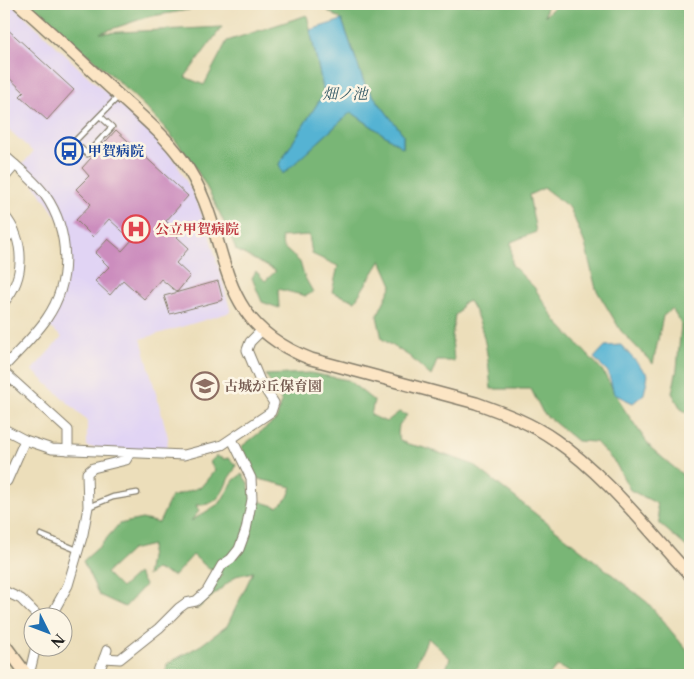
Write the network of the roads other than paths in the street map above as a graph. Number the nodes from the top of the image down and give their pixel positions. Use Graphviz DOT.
graph roads {
  1 [pos="19,4"];
  2 [pos="119,96"];
  3 [pos="101,117"];
  4 [pos="4,155"];
  5 [pos="15,165"];
  6 [pos="4,178"];
  7 [pos="4,215"];
  8 [pos="14,230"];
  9 [pos="4,241"];
  10 [pos="4,302"];
  11 [pos="261,331"];
  12 [pos="4,367"];
  13 [pos="4,372"];
  14 [pos="4,429"];
  15 [pos="232,439"];
  16 [pos="25,440"];
  17 [pos="68,450"];
  18 [pos="130,453"];
  19 [pos="4,480"];
  20 [pos="137,493"];
  21 [pos="88,507"];
  22 [pos="41,535"];
  23 [pos="77,550"];
  24 [pos="690,575"];
  25 [pos="4,591"];
  26 [pos="28,606"];
  27 [pos="57,606"];
  28 [pos="4,644"];
  29 [pos="34,656"];
  30 [pos="26,675"];
  31 [pos="98,675"];
  1 -- 2 [label="street"];
  2 -- 3 [label="lane"];
  2 -- 11 [label="street"];
  3 -- 3 [label="lane"];
  4 -- 5 [label="street"];
  5 -- 6 [label="street"];
  5 -- 12 [label="street"];
  7 -- 8 [label="street"];
  8 -- 9 [label="street"];
  8 -- 10 [label="street"];
  11 -- 15 [label="street"];
  11 -- 24 [label="street"];
  13 -- 17 [label="street"];
  14 -- 16 [label="street"];
  15 -- 18 [label="street"];
  15 -- 31 [label="street"];
  16 -- 17 [label="street"];
  16 -- 19 [label="street"];
  17 -- 18 [label="street"];
  18 -- 21 [label="street"];
  20 -- 21 [label="lane"];
  21 -- 23 [label="street"];
  22 -- 23 [label="lane"];
  23 -- 27 [label="street"];
  25 -- 26 [label="street"];
  28 -- 30 [label="street"];
  29 -- 30 [label="street"];
}
